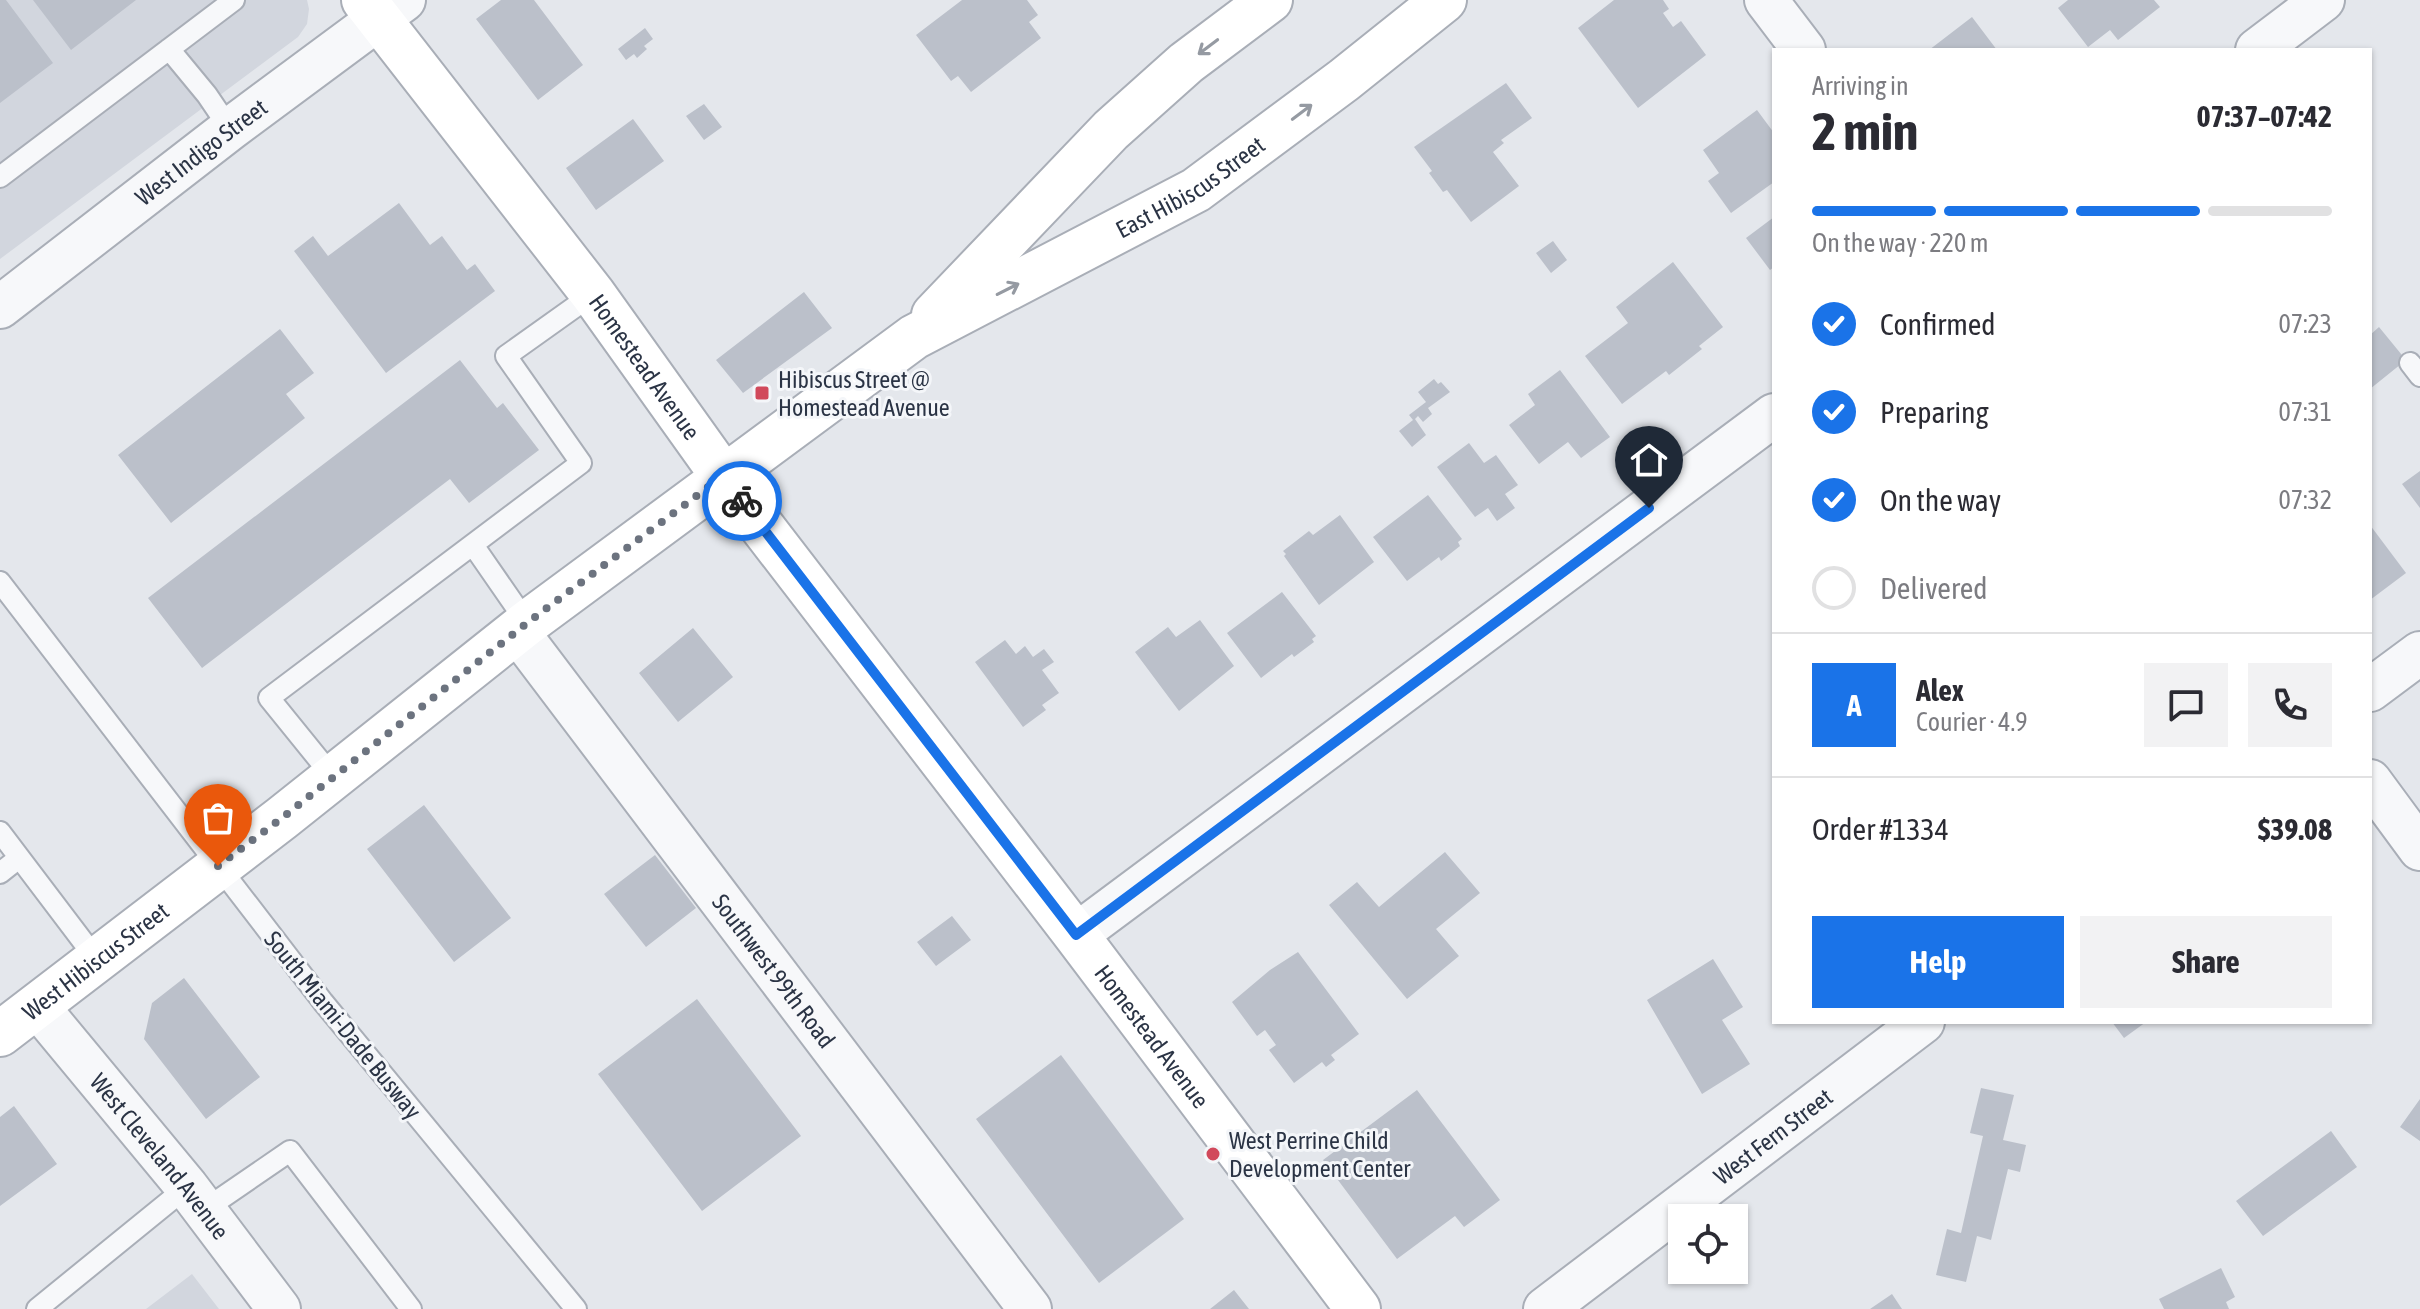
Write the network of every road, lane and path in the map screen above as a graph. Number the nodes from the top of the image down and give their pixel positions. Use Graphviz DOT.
graph roads {
  1 [pos="234,0"];
  2 [pos="1270,0"];
  3 [pos="1444,0"];
  4 [pos="1766,0"];
  5 [pos="2323,0"];
  6 [pos="383,6"];
  7 [pos="1802,48"];
  8 [pos="2260,48"];
  9 [pos="169,49"];
  10 [pos="230,129"];
  11 [pos="0,177"];
  12 [pos="593,294"];
  13 [pos="0,307"];
  14 [pos="914,337"];
  15 [pos="1772,416"];
  16 [pos="723,476"];
  17 [pos="473,545"];
  18 [pos="0,582"];
  19 [pos="522,627"];
  20 [pos="2420,653"];
  21 [pos="2372,689"];
  22 [pos="333,777"];
  23 [pos="2372,784"];
  24 [pos="0,832"];
  25 [pos="2420,849"];
  26 [pos="19,858"];
  27 [pos="218,866"];
  28 [pos="0,873"];
  29 [pos="1076,935"];
  30 [pos="97,960"];
  31 [pos="37,1006"];
  32 [pos="1920,1024"];
  33 [pos="0,1034"];
  34 [pos="196,1198"];
  35 [pos="37,1309"];
  36 [pos="279,1309"];
  37 [pos="411,1309"];
  38 [pos="576,1309"];
  39 [pos="1030,1309"];
  40 [pos="1358,1309"];
  41 [pos="1545,1309"];
  1 -- 9 [label="lane"];
  2 -- 14 [label="street, East Hibiscus Street, one-way"];
  14 -- 3 [label="street, East Hibiscus Street, one-way"];
  4 -- 7 [label="street"];
  5 -- 8 [label="street"];
  6 -- 10 [label="street, West Indigo Street"];
  6 -- 12 [label="street, Homestead Avenue"];
  9 -- 10 [label="lane"];
  9 -- 11 [label="lane"];
  10 -- 13 [label="street, West Indigo Street"];
  12 -- 16 [label="street, Homestead Avenue"];
  12 -- 17 [label="lane"];
  14 -- 16 [label="street, East Hibiscus Street"];
  15 -- 29 [label="street"];
  16 -- 19 [label="street, West Hibiscus Street"];
  16 -- 29 [label="street, Homestead Avenue"];
  17 -- 19 [label="lane"];
  17 -- 22 [label="lane"];
  18 -- 27 [label="lane, South Miami-Dade Busway"];
  19 -- 22 [label="street, West Hibiscus Street"];
  19 -- 39 [label="street, Southwest 99th Road"];
  20 -- 21 [label="street"];
  22 -- 27 [label="street, West Hibiscus Street"];
  23 -- 25 [label="street"];
  24 -- 26 [label="lane"];
  26 -- 28 [label="lane"];
  26 -- 30 [label="lane"];
  27 -- 30 [label="street, West Hibiscus Street"];
  27 -- 38 [label="lane, South Miami-Dade Busway"];
  29 -- 40 [label="street, Homestead Avenue"];
  30 -- 31 [label="street, West Hibiscus Street"];
  31 -- 33 [label="street, West Hibiscus Street"];
  31 -- 34 [label="street, West Cleveland Avenue"];
  32 -- 41 [label="street, West Fern Street"];
  34 -- 35 [label="lane"];
  34 -- 36 [label="street, West Cleveland Avenue"];
  34 -- 37 [label="lane"];
}
